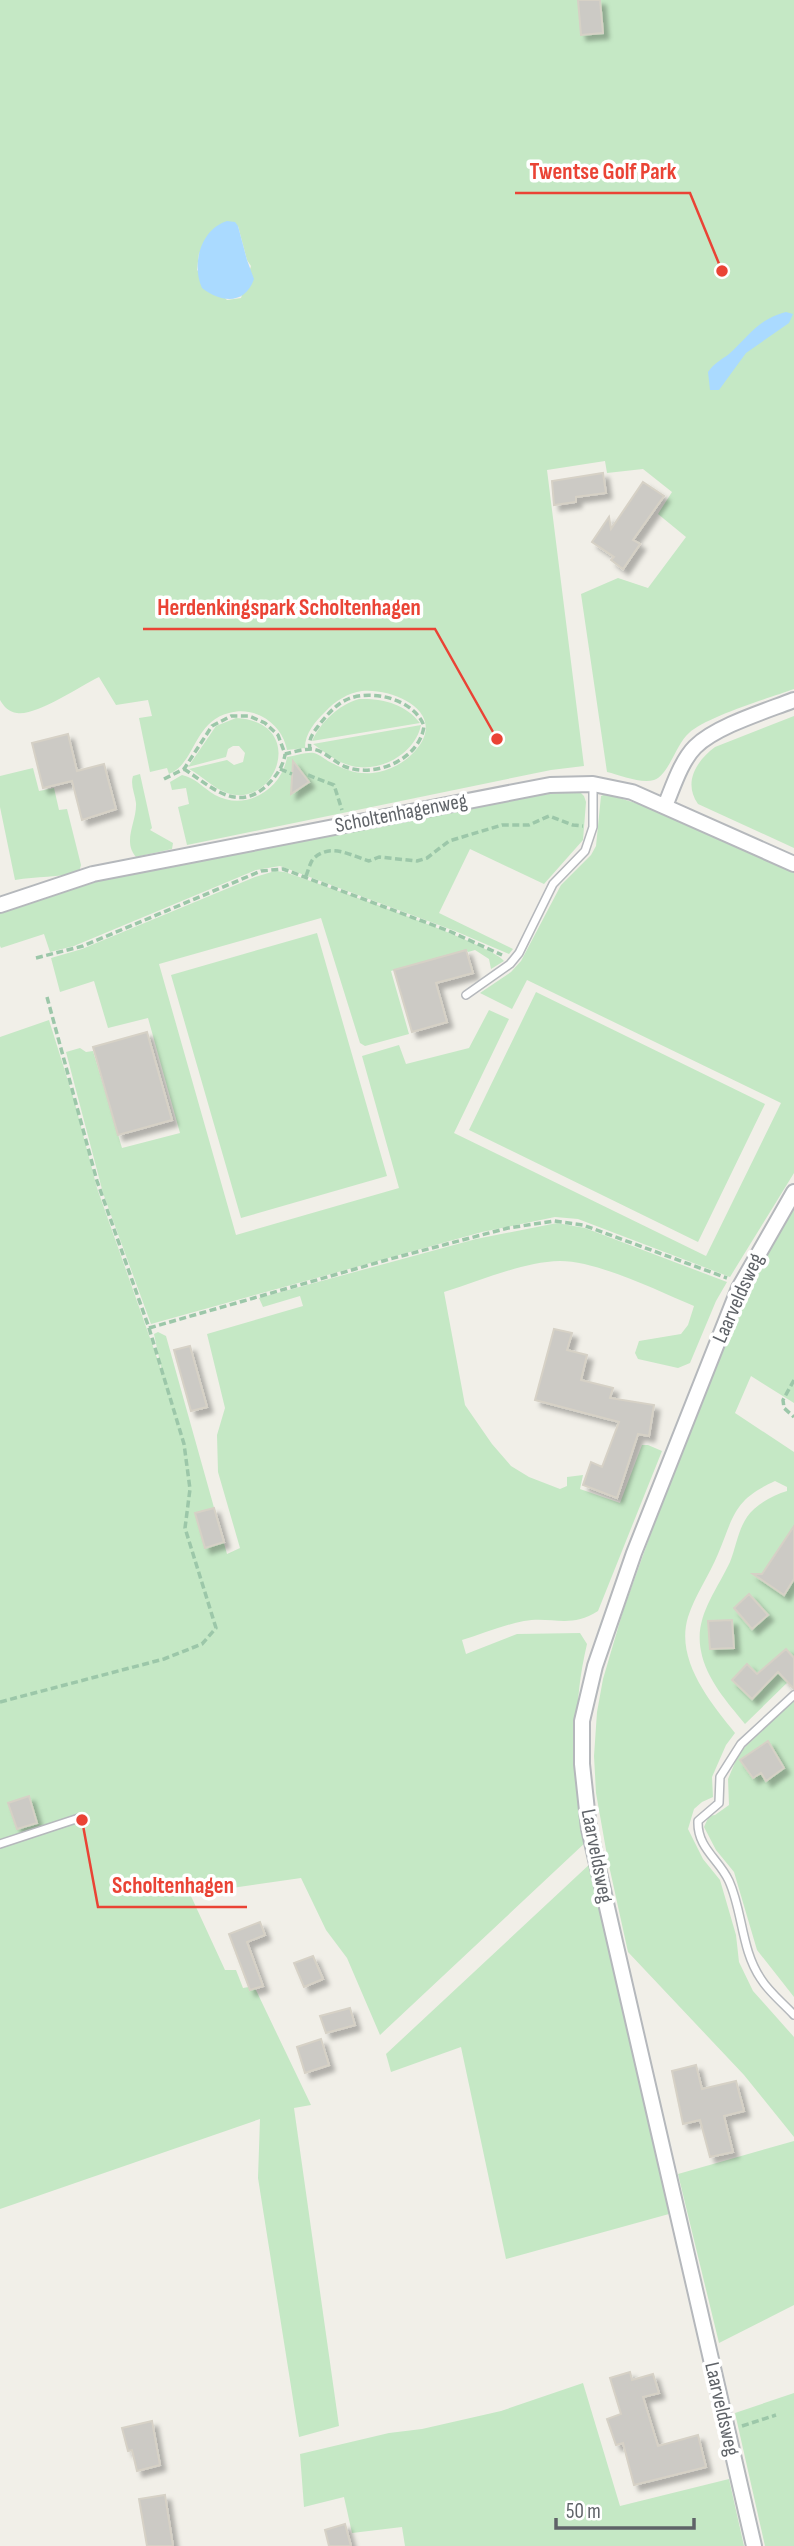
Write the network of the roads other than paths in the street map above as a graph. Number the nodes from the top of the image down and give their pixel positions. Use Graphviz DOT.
graph roads {
  1 [pos="794,700"];
  2 [pos="593,784"];
  3 [pos="665,806"];
  4 [pos="794,864"];
  5 [pos="0,905"];
  6 [pos="466,995"];
  7 [pos="794,1192"];
  8 [pos="794,1695"];
  9 [pos="79,1818"];
  10 [pos="0,1844"];
  11 [pos="794,2014"];
  12 [pos="754,2546"];
  1 -- 3 [label="street"];
  2 -- 3 [label="street, Scholtenhagenweg"];
  2 -- 5 [label="street, Scholtenhagenweg"];
  2 -- 6 [label="lane"];
  3 -- 4 [label="street, Scholtenhagenweg"];
  7 -- 12 [label="street, Laarveldsweg"];
  8 -- 11 [label="lane"];
  9 -- 10 [label="lane"];
}
